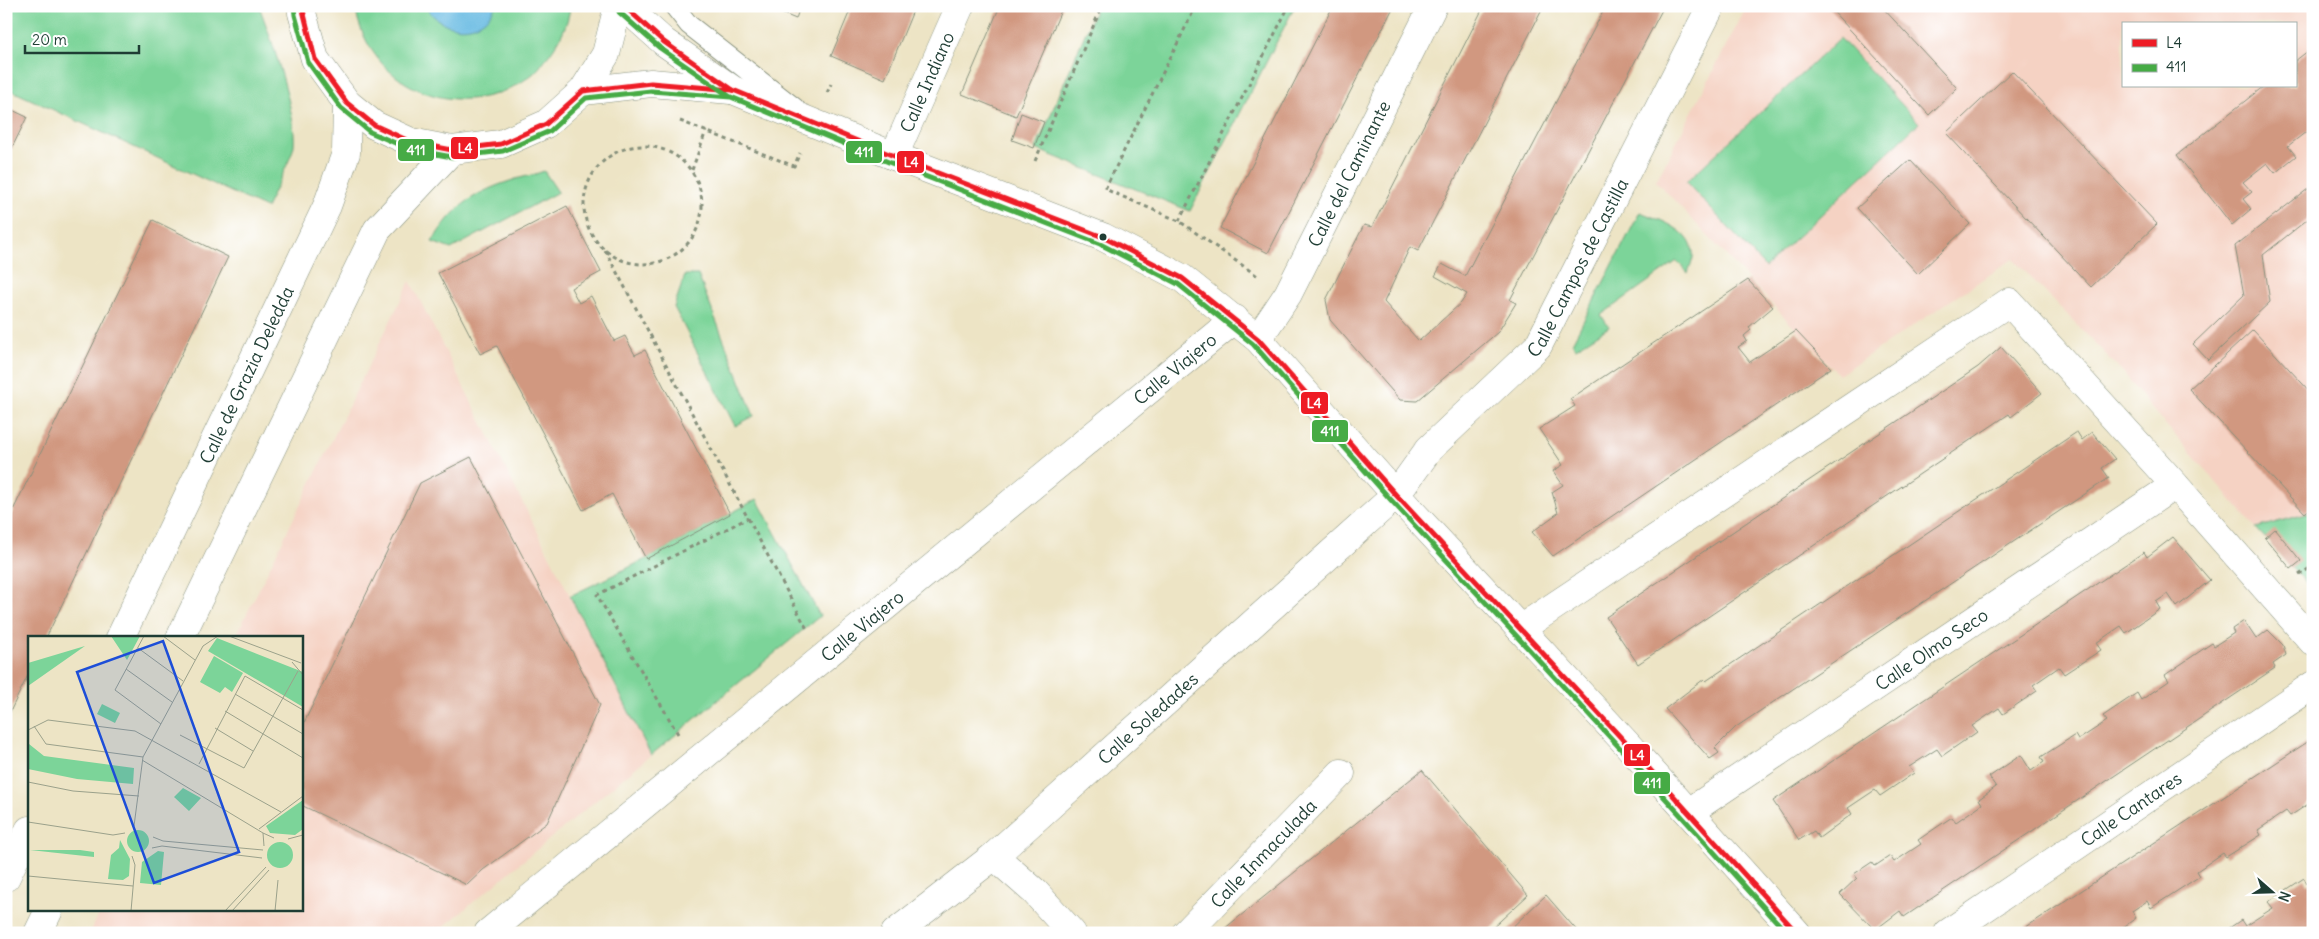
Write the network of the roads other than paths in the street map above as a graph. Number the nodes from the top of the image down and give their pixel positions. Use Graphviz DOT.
graph roads {
  1 [pos="302,6"];
  2 [pos="618,6"];
  3 [pos="624,6"];
  4 [pos="674,6"];
  5 [pos="960,6"];
  6 [pos="1433,6"];
  7 [pos="1711,6"];
  8 [pos="734,90"];
  9 [pos="583,91"];
  10 [pos="347,103"];
  11 [pos="814,123"];
  12 [pos="452,150"];
  13 [pos="894,156"];
  14 [pos="1235,319"];
  15 [pos="1258,338"];
  16 [pos="2175,485"];
  17 [pos="1396,495"];
  18 [pos="1520,628"];
  19 [pos="121,636"];
  20 [pos="181,636"];
  21 [pos="2313,642"];
  22 [pos="2313,686"];
  23 [pos="1341,773"];
  24 [pos="1689,812"];
  25 [pos="28,832"];
  26 [pos="994,856"];
  27 [pos="6,876"];
  28 [pos="48,912"];
  29 [pos="38,933"];
  30 [pos="488,933"];
  31 [pos="895,933"];
  32 [pos="1072,933"];
  33 [pos="1186,933"];
  34 [pos="1797,933"];
  35 [pos="1948,933"];
  1 -- 10 [label="street"];
  2 -- 9 [label="street"];
  3 -- 8 [label="street"];
  4 -- 11 [label="lane"];
  5 -- 13 [label="street, Calle Indiano"];
  6 -- 15 [label="street, Calle del Caminante"];
  7 -- 17 [label="street, Calle Campos de Castilla"];
  8 -- 9 [label="street"];
  8 -- 11 [label="street"];
  9 -- 12 [label="street"];
  10 -- 12 [label="street"];
  10 -- 19 [label="street, Calle de Grazia Deledda"];
  11 -- 13 [label="street"];
  12 -- 20 [label="street"];
  13 -- 14 [label="street"];
  14 -- 15 [label="street"];
  14 -- 30 [label="street, Calle Viajero"];
  15 -- 17 [label="street"];
  16 -- 18 [label="street"];
  16 -- 21 [label="street"];
  16 -- 24 [label="street, Calle Olmo Seco"];
  17 -- 18 [label="street"];
  17 -- 26 [label="street, Calle Soledades"];
  18 -- 24 [label="street"];
  22 -- 35 [label="street, Calle Cantares"];
  23 -- 33 [label="street, Calle Inmaculada"];
  24 -- 34 [label="street"];
  25 -- 27 [label="street"];
  26 -- 31 [label="street, Calle Soledades"];
  26 -- 32 [label="street"];
  28 -- 29 [label="street"];
}
